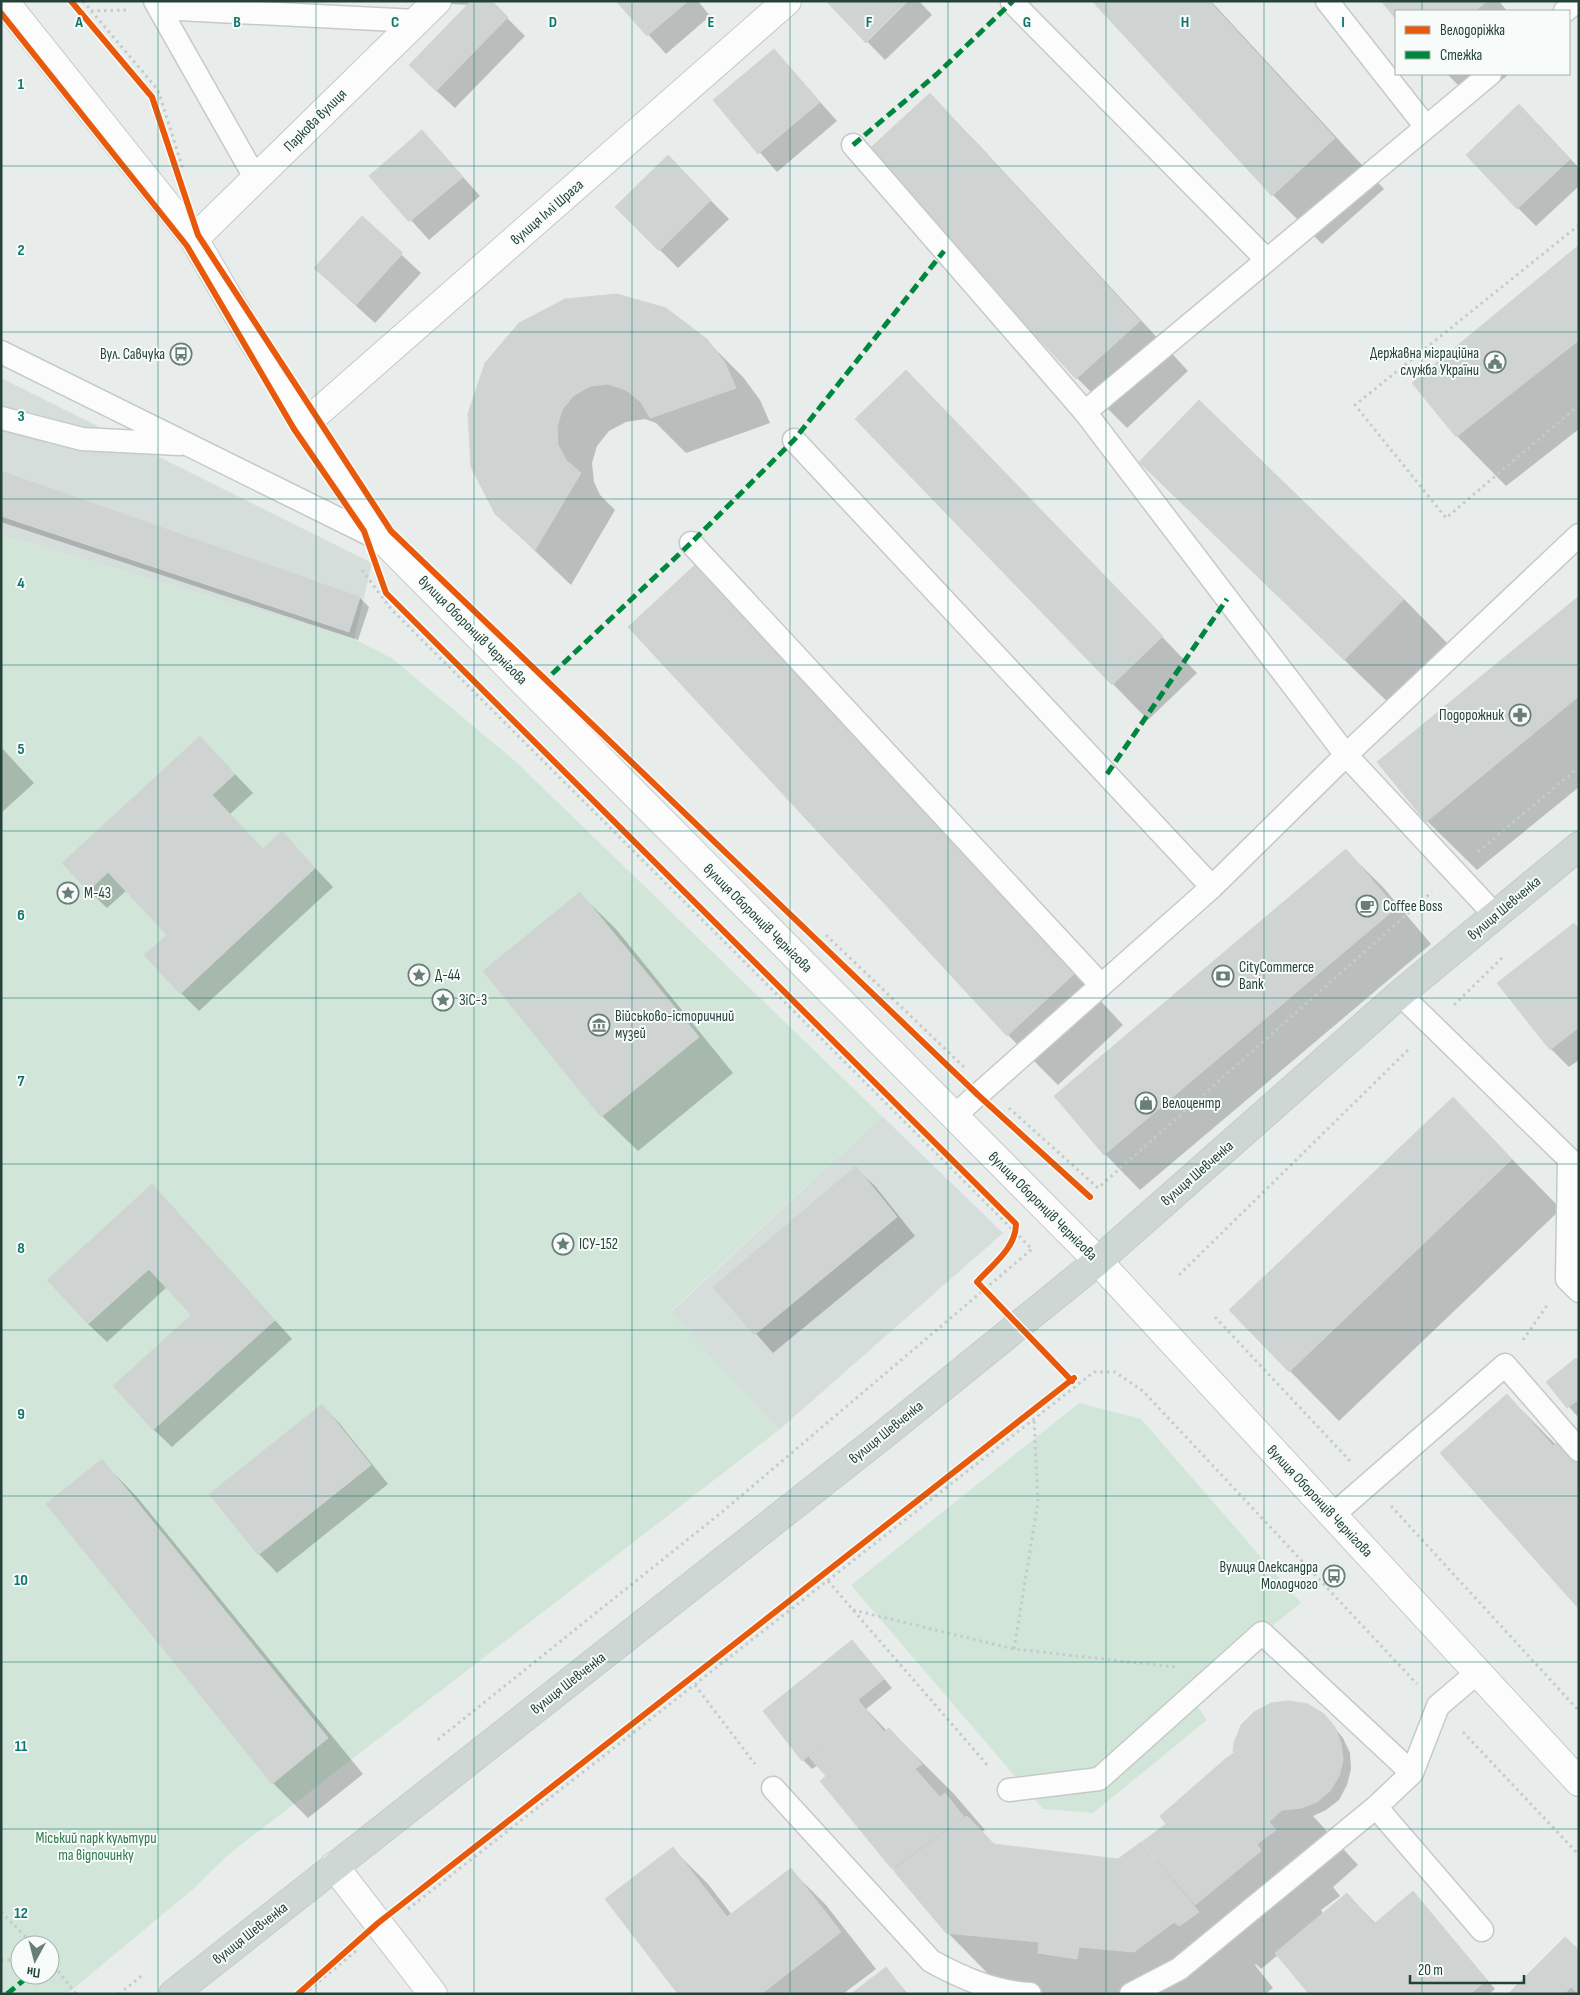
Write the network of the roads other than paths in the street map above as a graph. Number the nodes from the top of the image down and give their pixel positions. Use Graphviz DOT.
graph roads {
  1 [pos="4,1"];
  2 [pos="437,1"];
  3 [pos="787,1"];
  4 [pos="1327,1"];
  5 [pos="1577,1"];
  6 [pos="1012,2"];
  7 [pos="157,5"];
  8 [pos="1566,10"];
  9 [pos="416,21"];
  10 [pos="1489,75"];
  11 [pos="1426,127"];
  12 [pos="852,145"];
  13 [pos="256,179"];
  14 [pos="194,239"];
  15 [pos="1267,260"];
  16 [pos="1,352"];
  17 [pos="1085,412"];
  18 [pos="1,418"];
  19 [pos="307,422"];
  20 [pos="794,440"];
  21 [pos="190,445"];
  22 [pos="1579,535"];
  23 [pos="385,542"];
  24 [pos="691,543"];
  25 [pos="1346,755"];
  26 [pos="1579,846"];
  27 [pos="1212,887"];
  28 [pos="1496,914"];
  29 [pos="1101,985"];
  30 [pos="1400,994"];
  31 [pos="954,1116"];
  32 [pos="1098,1261"];
  33 [pos="1573,1285"];
  34 [pos="1579,1450"];
  35 [pos="1333,1515"];
  36 [pos="1478,1672"];
  37 [pos="1412,1773"];
  38 [pos="1579,1782"];
  39 [pos="773,1788"];
  40 [pos="1009,1790"];
  41 [pos="1376,1806"];
  42 [pos="334,1866"];
  43 [pos="1482,1930"];
  44 [pos="173,1994"];
  45 [pos="433,1994"];
  46 [pos="1030,1994"];
  47 [pos="1131,1994"];
  1 -- 14 [label="street, вулиця Оборонців Чернігова"];
  2 -- 9 [label="street, Паркова вулиця"];
  3 -- 19 [label="street, вулиця Іллі Шрага"];
  4 -- 11 [label="lane"];
  5 -- 8 [label="lane"];
  6 -- 15 [label="lane"];
  7 -- 9 [label="lane"];
  7 -- 13 [label="lane"];
  9 -- 13 [label="street, Паркова вулиця"];
  10 -- 11 [label="lane"];
  11 -- 15 [label="lane"];
  12 -- 17 [label="lane"];
  13 -- 14 [label="street, Паркова вулиця"];
  14 -- 19 [label="street, вулиця Оборонців Чернігова"];
  15 -- 17 [label="lane"];
  16 -- 21 [label="lane"];
  17 -- 25 [label="lane"];
  18 -- 21 [label="lane"];
  19 -- 23 [label="street, вулиця Оборонців Чернігова"];
  20 -- 27 [label="lane"];
  21 -- 23 [label="lane"];
  22 -- 25 [label="lane"];
  23 -- 31 [label="street, вулиця Оборонців Чернігова"];
  24 -- 29 [label="lane"];
  25 -- 27 [label="lane"];
  25 -- 28 [label="lane"];
  26 -- 28 [label="main road, вулиця Шевченка"];
  27 -- 29 [label="lane"];
  28 -- 30 [label="main road, вулиця Шевченка"];
  29 -- 31 [label="lane"];
  30 -- 32 [label="main road, вулиця Шевченка"];
  30 -- 33 [label="lane"];
  31 -- 32 [label="street, вулиця Оборонців Чернігова"];
  32 -- 35 [label="street, вулиця Оборонців Чернігова"];
  32 -- 42 [label="main road, вулиця Шевченка"];
  34 -- 35 [label="lane"];
  35 -- 36 [label="street, вулиця Оборонців Чернігова"];
  36 -- 37 [label="lane"];
  36 -- 38 [label="street, вулиця Оборонців Чернігова"];
  37 -- 40 [label="lane"];
  37 -- 41 [label="lane"];
  39 -- 46 [label="lane"];
  41 -- 43 [label="lane"];
  41 -- 47 [label="lane"];
  42 -- 44 [label="main road, вулиця Шевченка"];
  42 -- 45 [label="street"];
}
